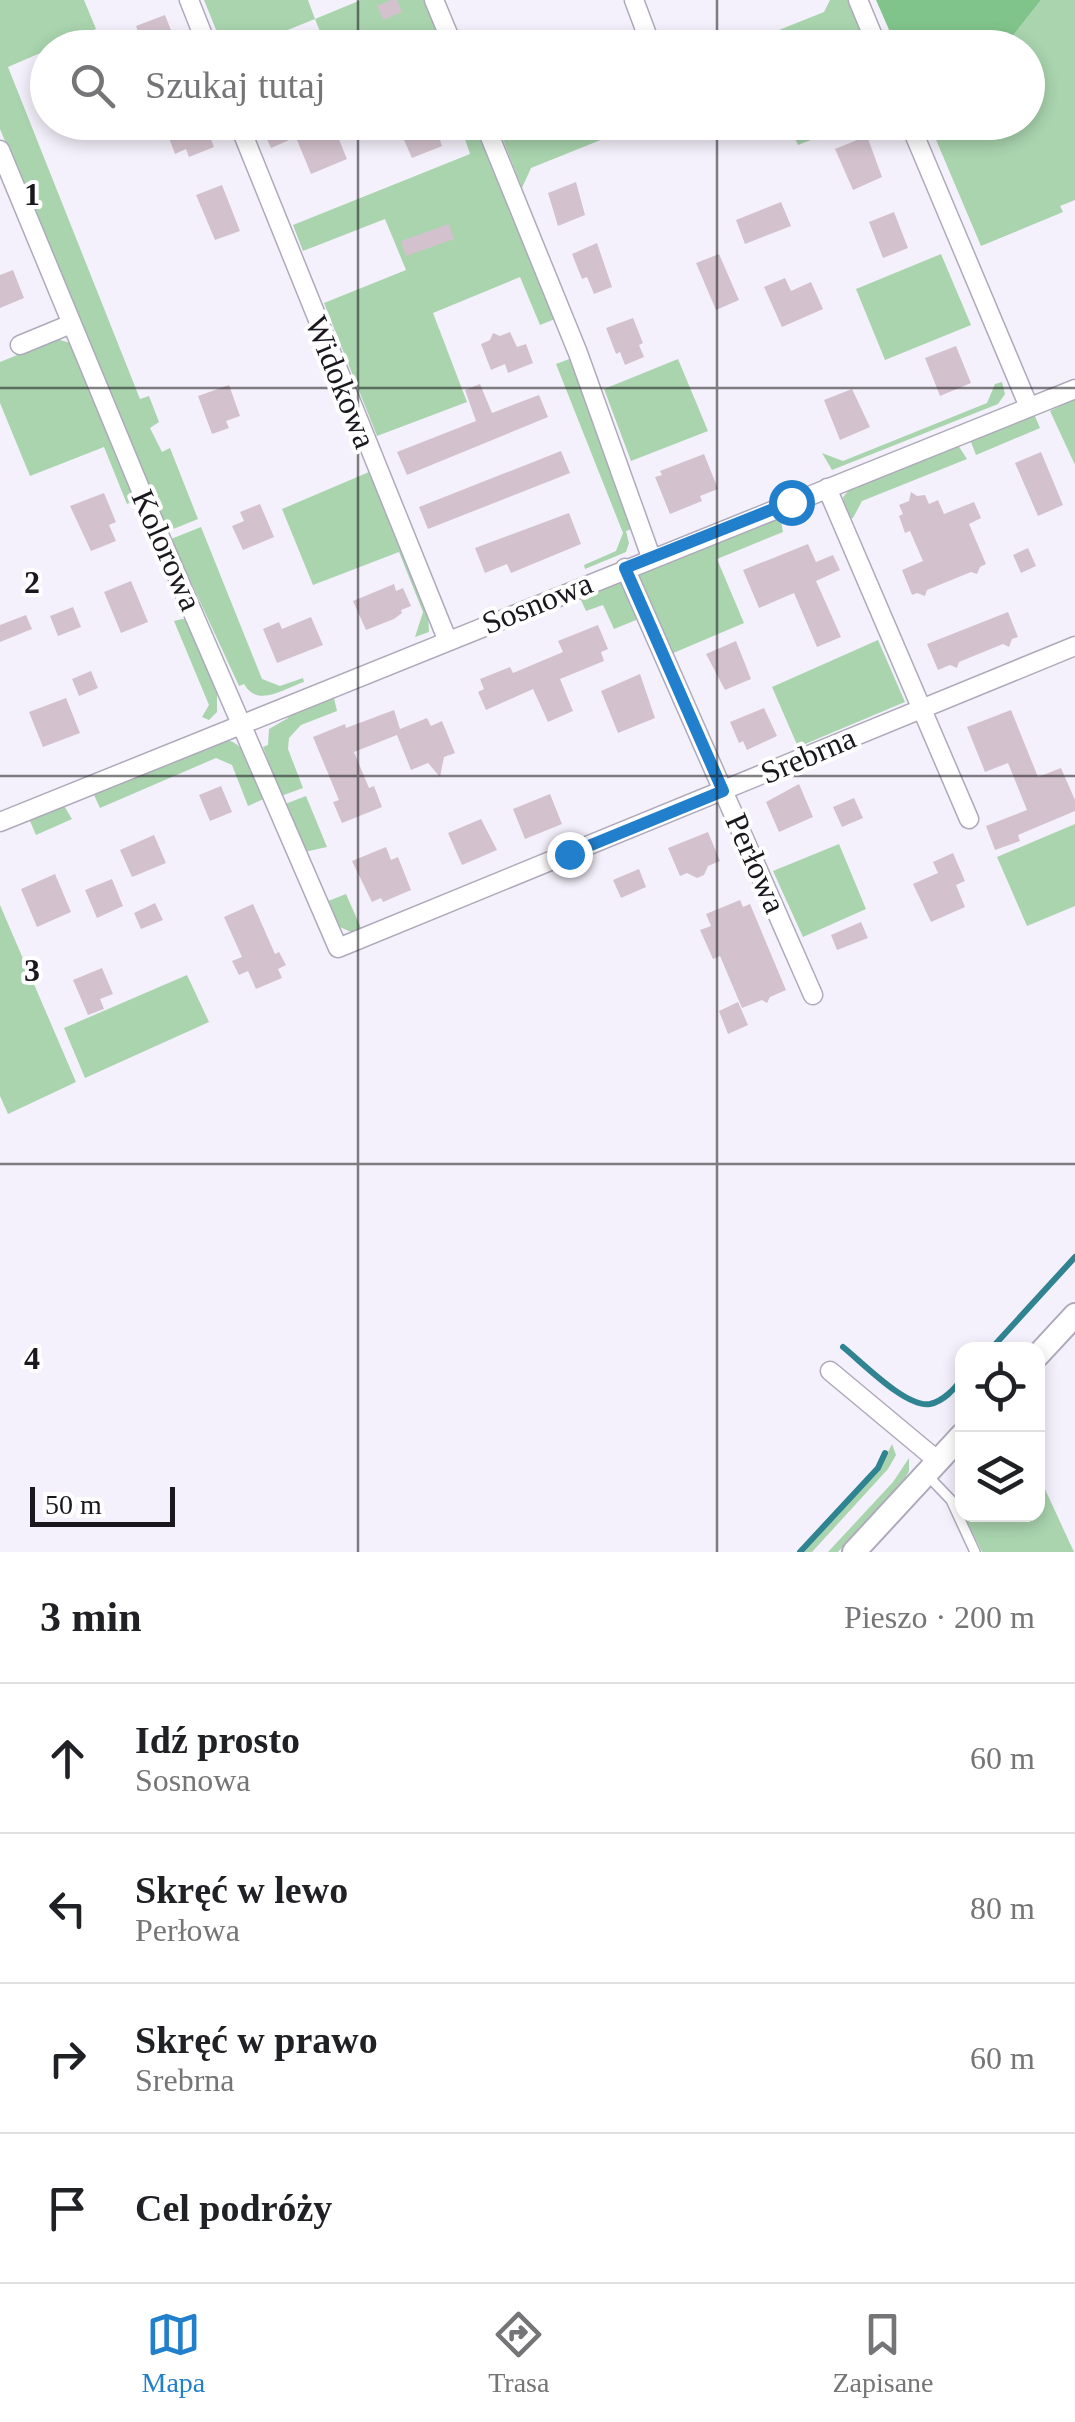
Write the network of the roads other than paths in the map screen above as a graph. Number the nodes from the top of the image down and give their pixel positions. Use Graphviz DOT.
graph roads {
  1 [pos="189,0"];
  2 [pos="434,0"];
  3 [pos="634,0"];
  4 [pos="858,0"];
  5 [pos="201,30"];
  6 [pos="446,30"];
  7 [pos="645,30"];
  8 [pos="870,30"];
  9 [pos="245,140"];
  10 [pos="491,140"];
  11 [pos="917,140"];
  12 [pos="0,150"];
  13 [pos="71,324"];
  14 [pos="20,345"];
  15 [pos="1075,389"];
  16 [pos="1030,407"];
  17 [pos="827,488"];
  18 [pos="651,557"];
  19 [pos="625,568"];
  20 [pos="447,640"];
  21 [pos="1066,650"];
  22 [pos="922,708"];
  23 [pos="243,722"];
  24 [pos="723,791"];
  25 [pos="968,819"];
  26 [pos="0,822"];
  27 [pos="338,948"];
  28 [pos="813,995"];
  29 [pos="1075,1315"];
  30 [pos="1045,1347"];
  31 [pos="830,1371"];
  32 [pos="955,1443"];
  33 [pos="932,1468"];
  34 [pos="854,1552"];
  35 [pos="975,1552"];
  1 -- 5 [label="street"];
  2 -- 6 [label="street"];
  3 -- 7 [label="street"];
  4 -- 8 [label="street"];
  9 -- 20 [label="street, Widokowa"];
  10 -- 18 [label="street"];
  11 -- 16 [label="street"];
  12 -- 13 [label="street, Kolorowa"];
  13 -- 14 [label="street"];
  13 -- 23 [label="street, Kolorowa"];
  15 -- 16 [label="street, Sosnowa"];
  16 -- 17 [label="street, Sosnowa"];
  17 -- 18 [label="street, Sosnowa"];
  17 -- 22 [label="street"];
  18 -- 19 [label="street, Sosnowa"];
  19 -- 20 [label="street, Sosnowa"];
  19 -- 24 [label="street, Perłowa"];
  20 -- 23 [label="street, Sosnowa"];
  21 -- 22 [label="street, Srebrna"];
  22 -- 24 [label="street, Srebrna"];
  22 -- 25 [label="street"];
  23 -- 26 [label="street, Sosnowa"];
  23 -- 27 [label="street, Kolorowa"];
  24 -- 27 [label="street, Srebrna"];
  24 -- 28 [label="street, Perłowa"];
  29 -- 30 [label="street"];
  31 -- 33 [label="street"];
  32 -- 33 [label="street"];
  33 -- 34 [label="street"];
  33 -- 35 [label="lane"];
}
